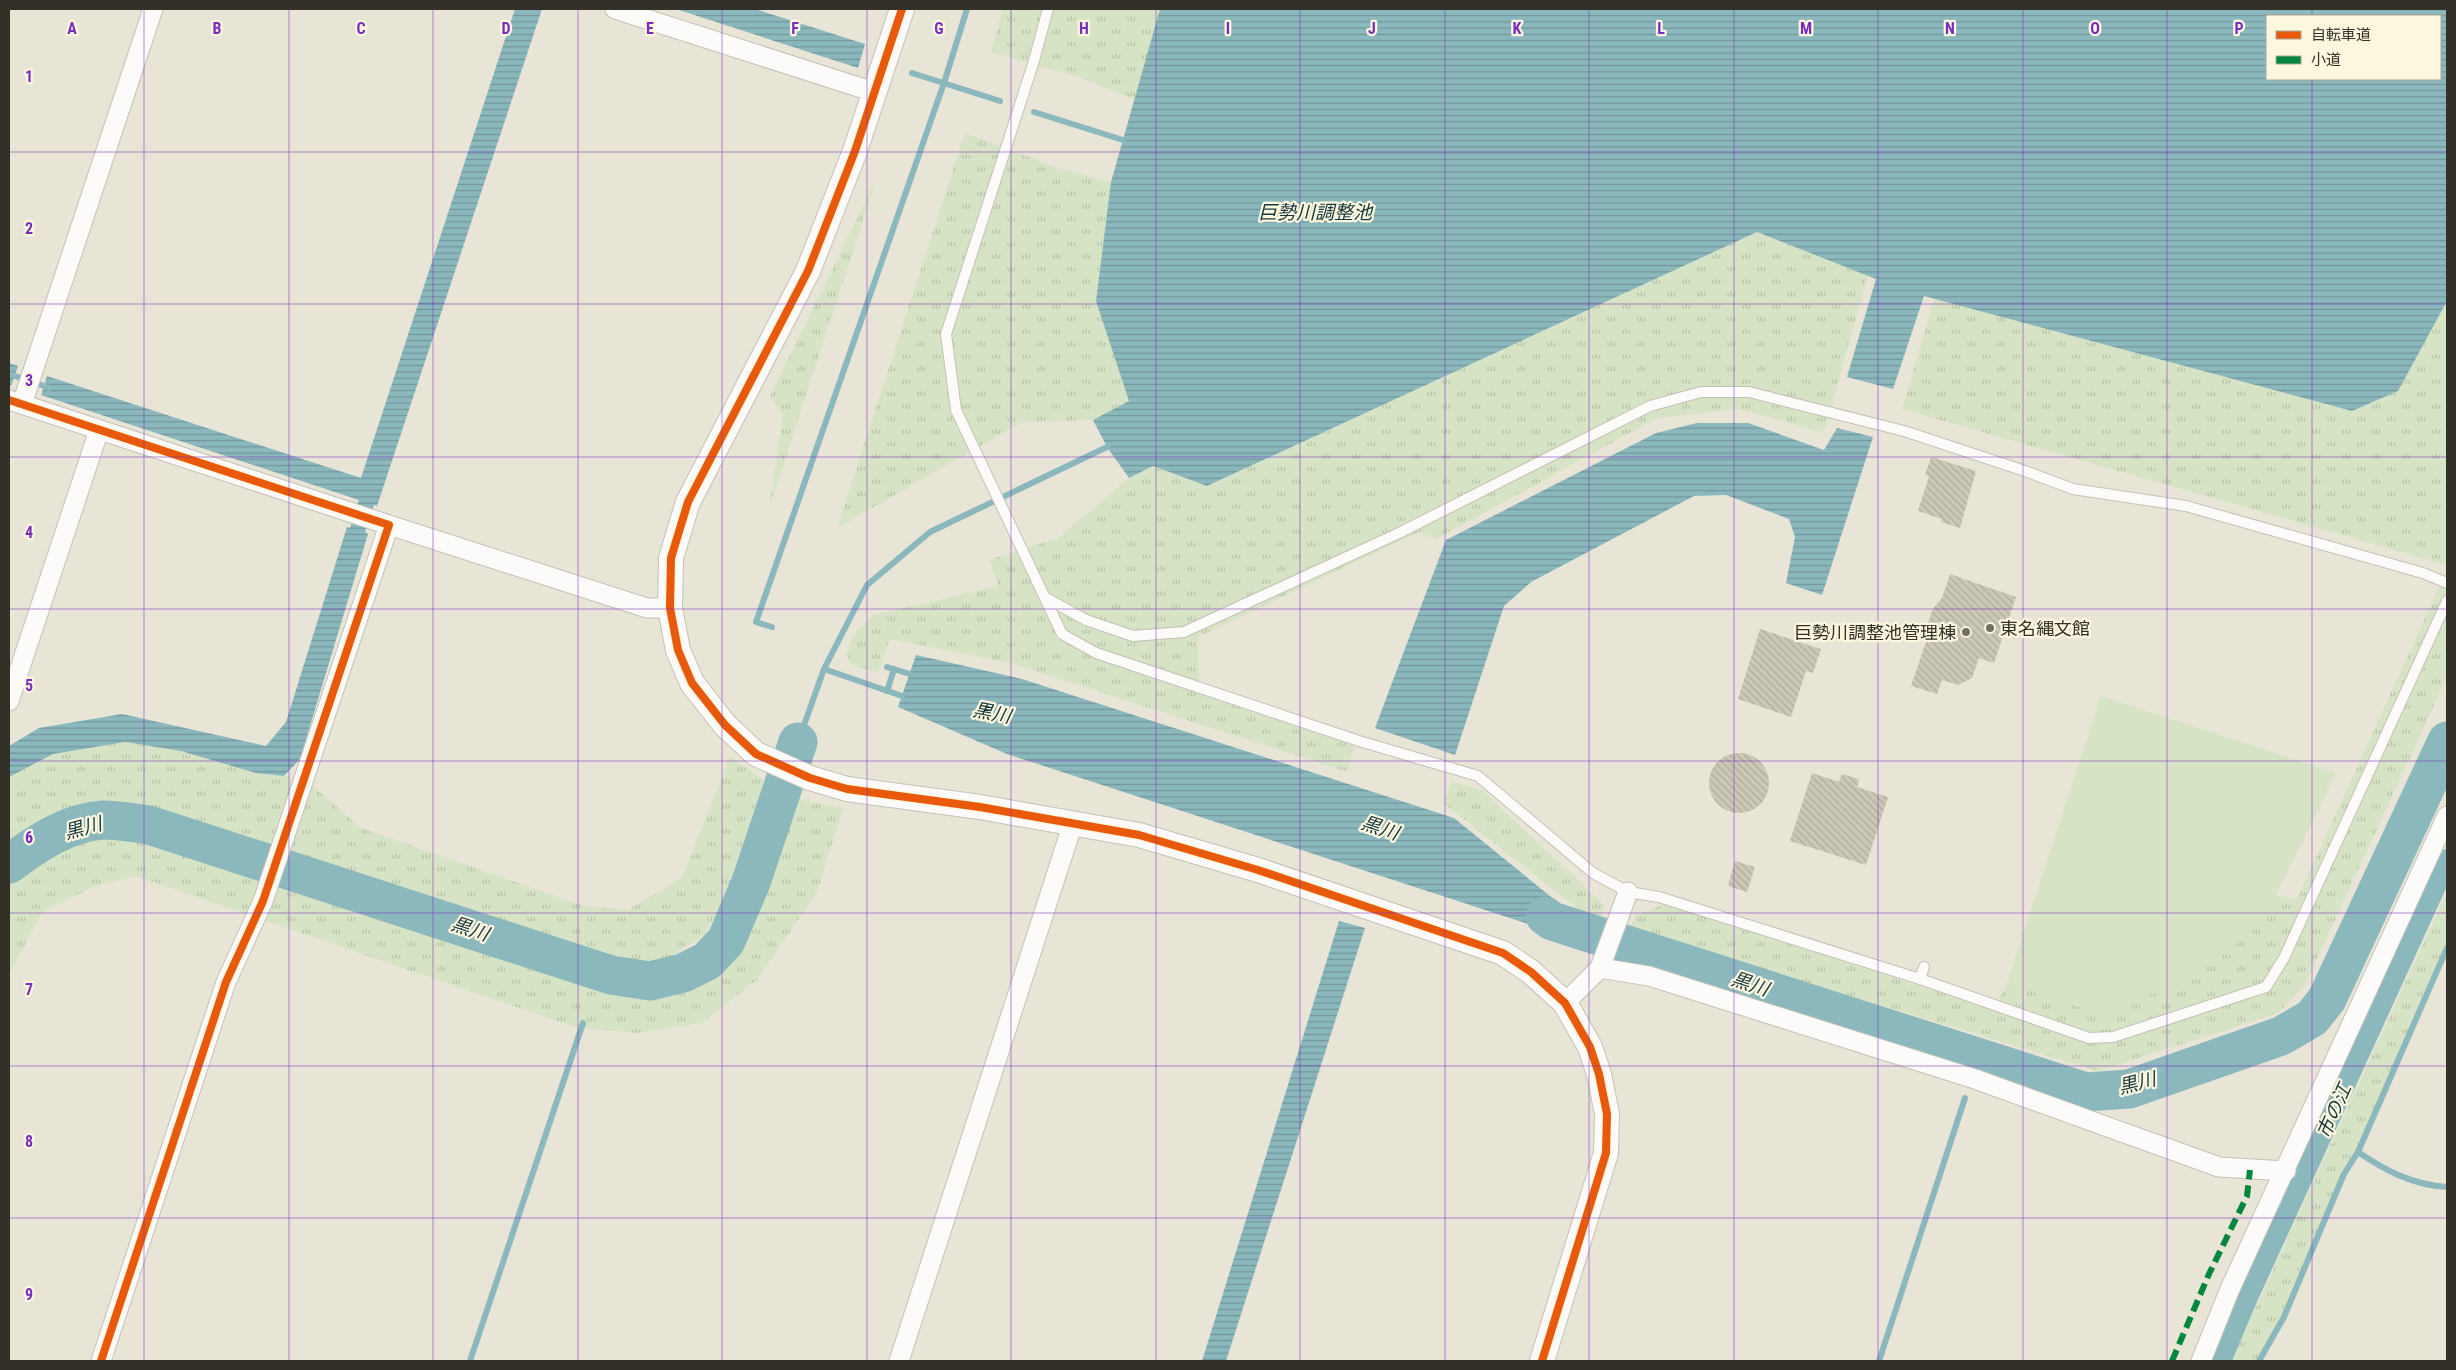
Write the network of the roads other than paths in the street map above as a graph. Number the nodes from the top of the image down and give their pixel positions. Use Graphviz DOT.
graph roads {
  1 [pos="153,9"];
  2 [pos="615,9"];
  3 [pos="902,9"];
  4 [pos="1048,9"];
  5 [pos="874,92"];
  6 [pos="22,392"];
  7 [pos="99,430"];
  8 [pos="383,523"];
  9 [pos="2447,583"];
  10 [pos="1046,598"];
  11 [pos="2447,601"];
  12 [pos="670,608"];
  13 [pos="9,701"];
  14 [pos="2447,816"];
  15 [pos="1073,823"];
  16 [pos="1628,892"];
  17 [pos="1924,966"];
  18 [pos="1600,968"];
  19 [pos="1920,979"];
  20 [pos="1565,1004"];
  21 [pos="2286,1171"];
  22 [pos="101,1361"];
  23 [pos="899,1361"];
  24 [pos="1542,1361"];
  25 [pos="2201,1361"];
  1 -- 6 [label="street"];
  2 -- 5 [label="street"];
  3 -- 5 [label="street"];
  4 -- 10 [label="lane"];
  5 -- 12 [label="street"];
  6 -- 7 [label="street"];
  7 -- 8 [label="street"];
  7 -- 13 [label="street"];
  8 -- 12 [label="street"];
  8 -- 22 [label="street"];
  9 -- 10 [label="lane"];
  10 -- 16 [label="lane"];
  11 -- 19 [label="lane"];
  12 -- 15 [label="street"];
  14 -- 21 [label="street"];
  15 -- 20 [label="street"];
  15 -- 23 [label="street"];
  16 -- 18 [label="street"];
  16 -- 19 [label="lane"];
  17 -- 19 [label="lane"];
  18 -- 20 [label="street"];
  18 -- 21 [label="street"];
  20 -- 24 [label="street"];
  21 -- 25 [label="street"];
}
